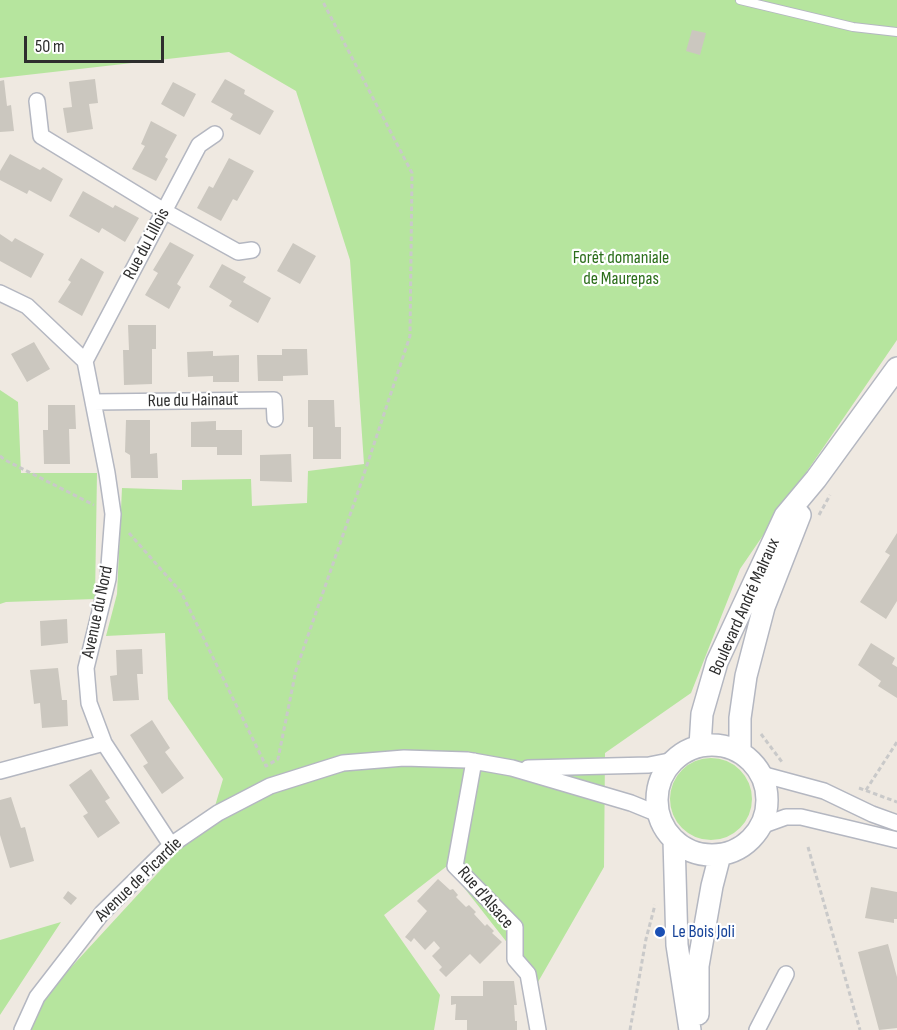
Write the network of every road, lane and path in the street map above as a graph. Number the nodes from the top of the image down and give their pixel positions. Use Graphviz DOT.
graph roads {
  1 [pos="322,0"];
  2 [pos="740,0"];
  3 [pos="897,32"];
  4 [pos="37,101"];
  5 [pos="215,134"];
  6 [pos="164,211"];
  7 [pos="252,250"];
  8 [pos="0,293"];
  9 [pos="85,361"];
  10 [pos="897,368"];
  11 [pos="93,402"];
  12 [pos="275,419"];
  13 [pos="0,456"];
  14 [pos="824,485"];
  15 [pos="113,514"];
  16 [pos="818,518"];
  17 [pos="760,732"];
  18 [pos="104,742"];
  19 [pos="897,742"];
  20 [pos="700,746"];
  21 [pos="740,752"];
  22 [pos="674,760"];
  23 [pos="474,761"];
  24 [pos="785,766"];
  25 [pos="512,768"];
  26 [pos="0,771"];
  27 [pos="761,774"];
  28 [pos="897,802"];
  29 [pos="658,814"];
  30 [pos="897,823"];
  31 [pos="762,826"];
  32 [pos="674,840"];
  33 [pos="897,840"];
  34 [pos="171,844"];
  35 [pos="808,847"];
  36 [pos="720,855"];
  37 [pos="657,901"];
  38 [pos="786,974"];
  39 [pos="22,1030"];
  40 [pos="538,1030"];
  41 [pos="630,1030"];
  42 [pos="692,1030"];
  43 [pos="757,1030"];
  44 [pos="860,1030"];
  1 -- 15 [label="path"];
  2 -- 3 [label="lane"];
  4 -- 6 [label="street"];
  5 -- 6 [label="street, Rue du Lillois"];
  6 -- 7 [label="street"];
  6 -- 9 [label="street, Rue du Lillois"];
  8 -- 9 [label="street"];
  9 -- 11 [label="street, Avenue du Nord"];
  10 -- 14 [label="street, Boulevard André Malraux"];
  11 -- 12 [label="street, Rue du Hainaut"];
  11 -- 15 [label="street, Avenue du Nord"];
  13 -- 15 [label="path"];
  14 -- 16 [label="path"];
  14 -- 20 [label="street, Boulevard André Malraux"];
  14 -- 21 [label="street, Boulevard André Malraux"];
  15 -- 18 [label="street, Avenue du Nord"];
  17 -- 24 [label="path"];
  18 -- 26 [label="street"];
  18 -- 34 [label="street, Avenue du Nord"];
  19 -- 28 [label="path"];
  20 -- 21 [label="street"];
  20 -- 22 [label="street"];
  21 -- 27 [label="street"];
  22 -- 25 [label="street, Avenue de Picardie"];
  22 -- 29 [label="street"];
  23 -- 25 [label="street, Avenue de Picardie"];
  23 -- 34 [label="street, Avenue de Picardie"];
  23 -- 40 [label="street, Rue d'Alsace"];
  25 -- 29 [label="street, Avenue de Picardie"];
  27 -- 30 [label="street"];
  27 -- 31 [label="street"];
  29 -- 32 [label="street"];
  31 -- 33 [label="street"];
  31 -- 36 [label="street"];
  32 -- 36 [label="street"];
  32 -- 42 [label="street"];
  34 -- 39 [label="street, Avenue de Picardie"];
  35 -- 44 [label="path"];
  36 -- 42 [label="street"];
  37 -- 41 [label="path"];
  38 -- 43 [label="street"];
}
